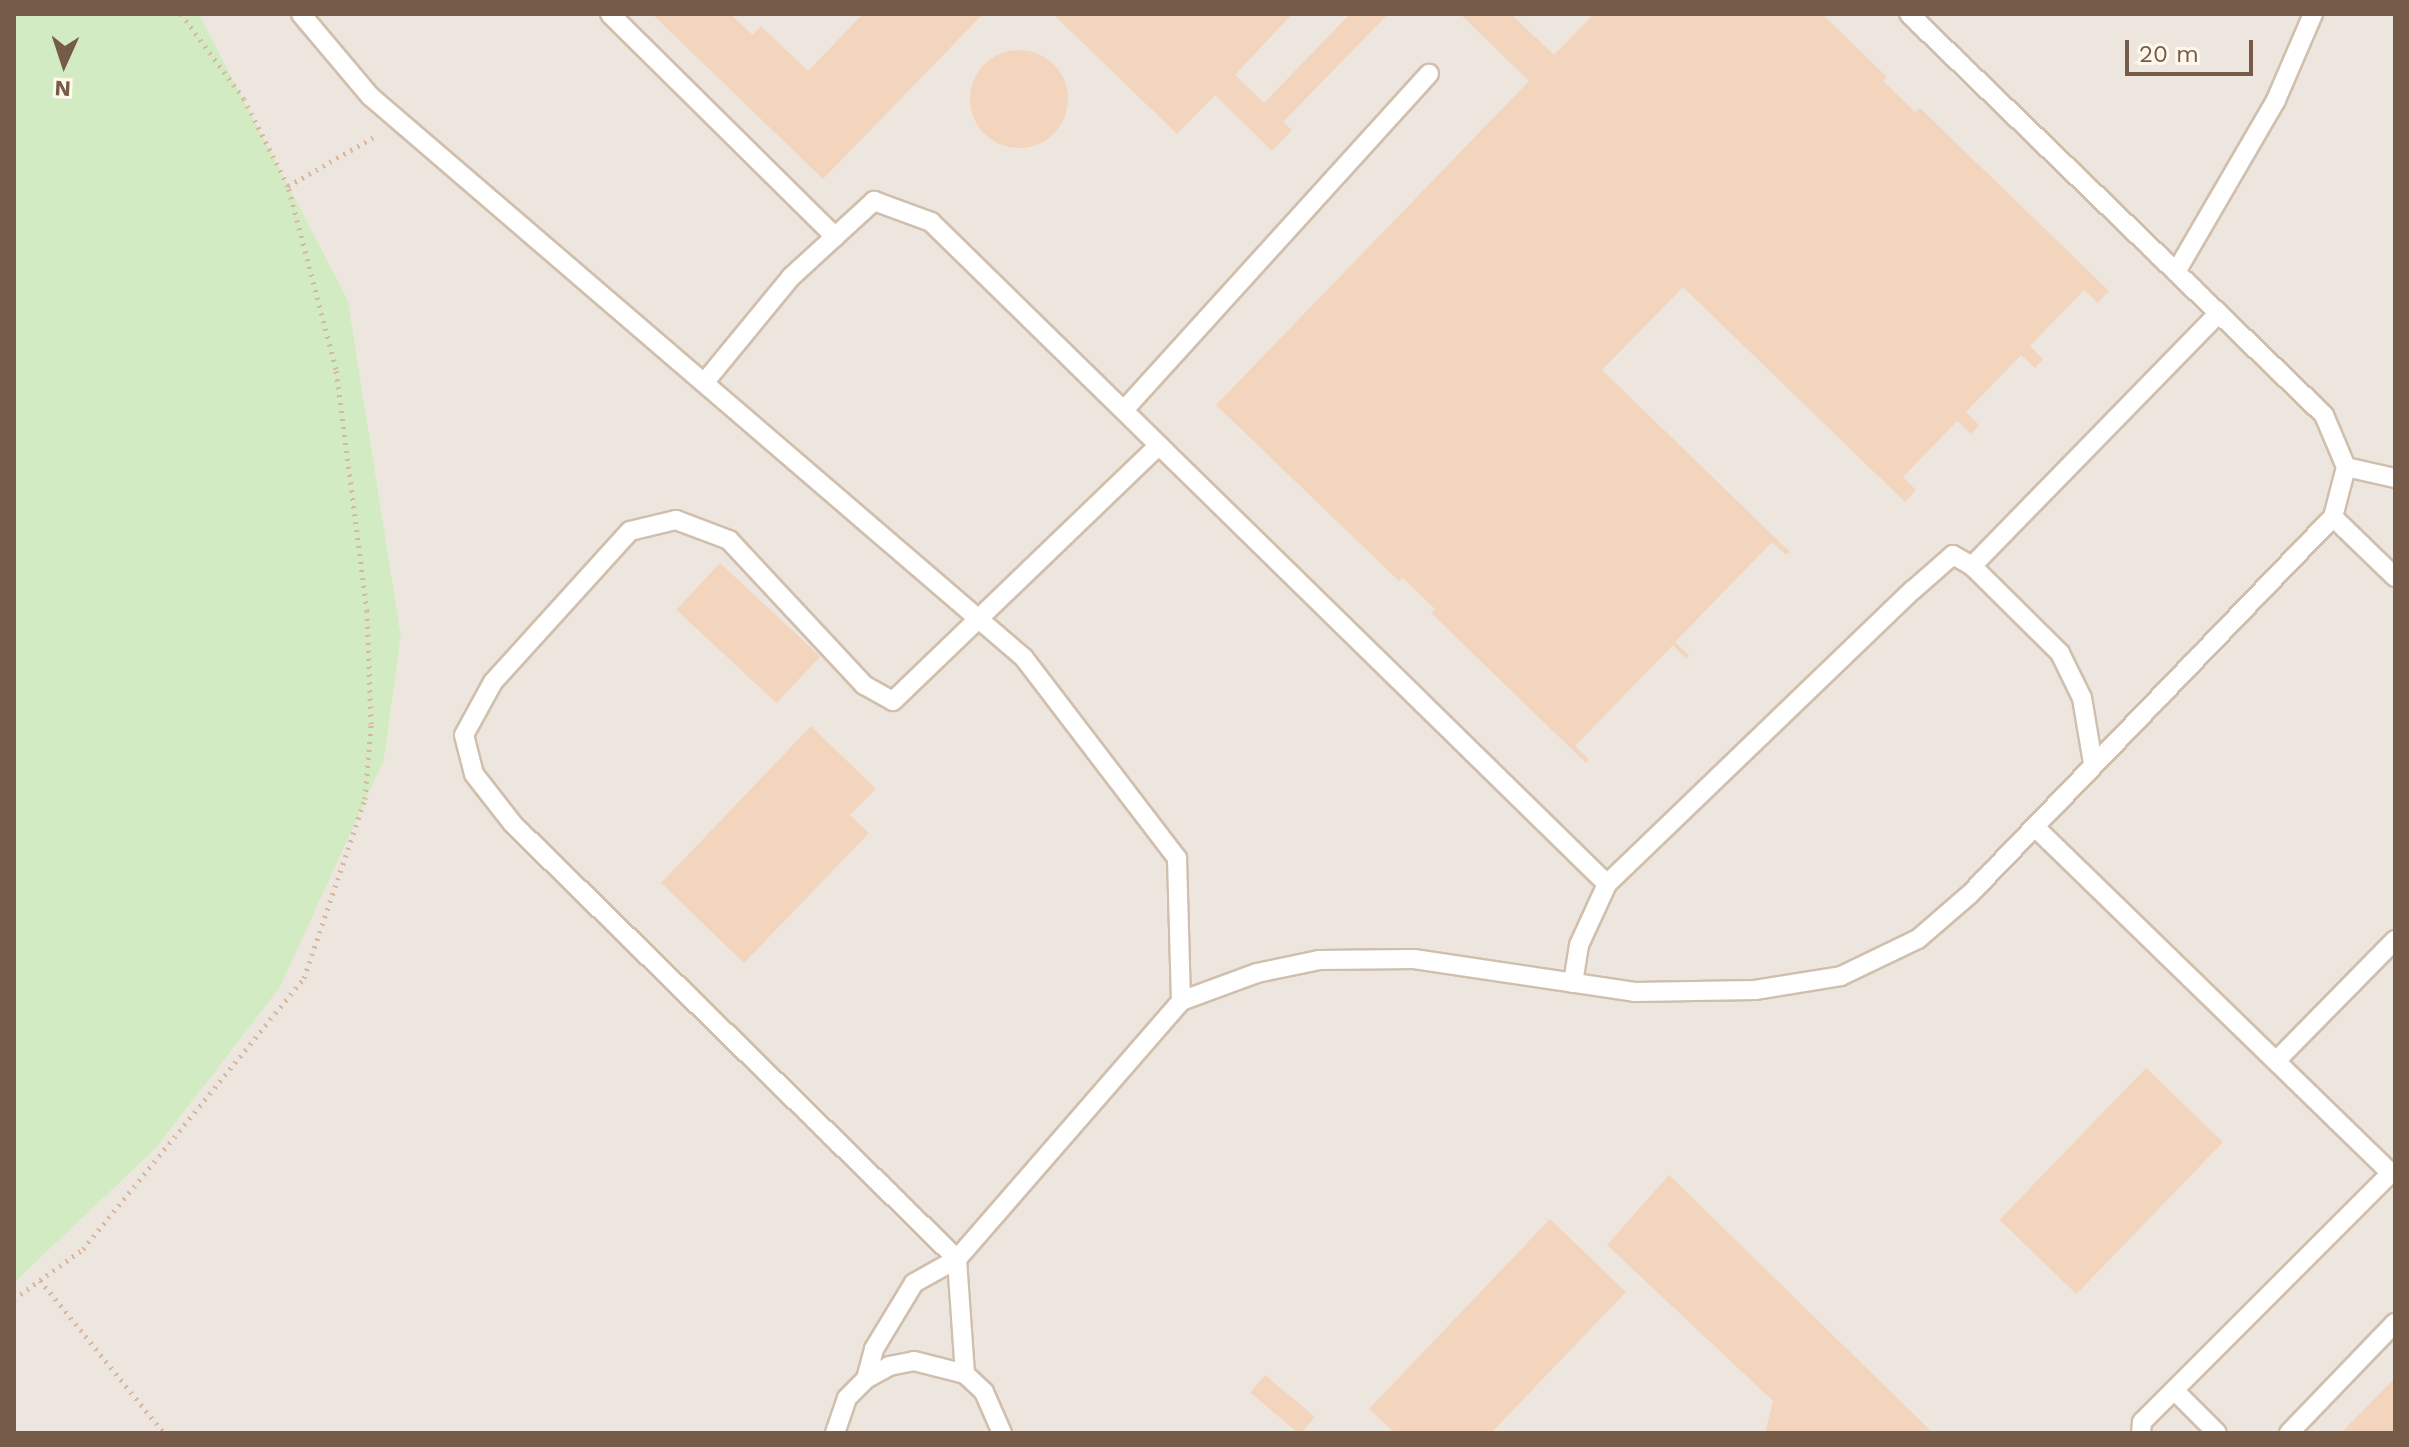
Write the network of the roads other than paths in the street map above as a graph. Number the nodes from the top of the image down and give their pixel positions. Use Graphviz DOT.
graph roads {
  1 [pos="301,14"];
  2 [pos="610,14"];
  3 [pos="1909,14"];
  4 [pos="2313,14"];
  5 [pos="1429,74"];
  6 [pos="835,237"];
  7 [pos="2176,272"];
  8 [pos="2218,314"];
  9 [pos="704,383"];
  10 [pos="1124,410"];
  11 [pos="1159,445"];
  12 [pos="2346,467"];
  13 [pos="2395,478"];
  14 [pos="2333,517"];
  15 [pos="1972,566"];
  16 [pos="2395,577"];
  17 [pos="981,621"];
  18 [pos="2093,763"];
  19 [pos="2035,827"];
  20 [pos="1607,884"];
  21 [pos="2395,940"];
  22 [pos="1573,983"];
  23 [pos="1181,1001"];
  24 [pos="2278,1059"];
  25 [pos="2393,1175"];
  26 [pos="957,1259"];
  27 [pos="2395,1323"];
  28 [pos="965,1374"];
  29 [pos="866,1379"];
  30 [pos="2175,1391"];
  31 [pos="835,1433"];
  32 [pos="1002,1433"];
  33 [pos="2141,1433"];
  34 [pos="2217,1433"];
  35 [pos="2289,1433"];
  1 -- 9 [label="lane"];
  2 -- 6 [label="lane"];
  3 -- 7 [label="lane"];
  4 -- 7 [label="lane"];
  5 -- 10 [label="lane"];
  6 -- 9 [label="lane"];
  6 -- 10 [label="lane"];
  7 -- 8 [label="lane"];
  8 -- 12 [label="lane"];
  8 -- 15 [label="lane"];
  9 -- 17 [label="lane"];
  10 -- 11 [label="lane"];
  11 -- 17 [label="lane"];
  11 -- 20 [label="lane"];
  12 -- 13 [label="lane"];
  12 -- 14 [label="lane"];
  14 -- 16 [label="lane"];
  14 -- 18 [label="lane"];
  15 -- 18 [label="lane"];
  15 -- 20 [label="lane"];
  17 -- 23 [label="lane"];
  17 -- 26 [label="lane"];
  18 -- 19 [label="lane"];
  19 -- 22 [label="lane"];
  19 -- 24 [label="lane"];
  20 -- 22 [label="lane"];
  21 -- 24 [label="lane"];
  22 -- 23 [label="lane"];
  23 -- 26 [label="lane"];
  24 -- 25 [label="lane"];
  25 -- 30 [label="lane"];
  26 -- 28 [label="lane"];
  26 -- 29 [label="lane"];
  27 -- 35 [label="lane"];
  28 -- 29 [label="lane"];
  28 -- 32 [label="lane"];
  29 -- 31 [label="lane"];
  30 -- 33 [label="lane"];
  30 -- 34 [label="lane"];
}
